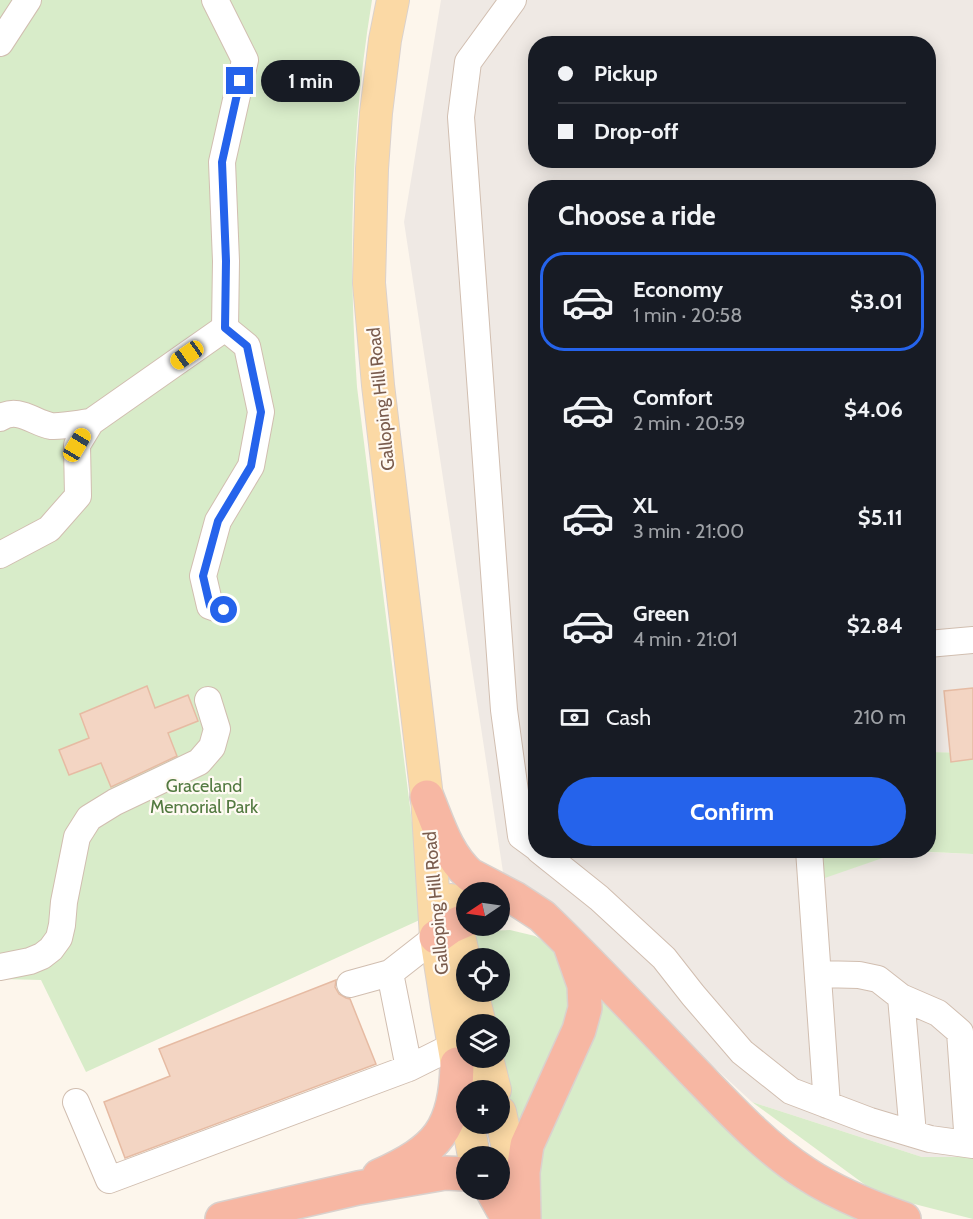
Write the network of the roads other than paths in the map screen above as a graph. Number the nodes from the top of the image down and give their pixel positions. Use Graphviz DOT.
graph roads {
  1 [pos="28,0"];
  2 [pos="216,0"];
  3 [pos="393,0"];
  4 [pos="513,0"];
  5 [pos="0,43"];
  6 [pos="225,328"];
  7 [pos="0,418"];
  8 [pos="91,422"];
  9 [pos="0,555"];
  10 [pos="224,610"];
  11 [pos="973,640"];
  12 [pos="936,643"];
  13 [pos="208,700"];
  14 [pos="428,797"];
  15 [pos="528,841"];
  16 [pos="549,858"];
  17 [pos="810,858"];
  18 [pos="510,914"];
  19 [pos="453,927"];
  20 [pos="561,934"];
  21 [pos="460,948"];
  22 [pos="0,967"];
  23 [pos="390,973"];
  24 [pos="818,974"];
  25 [pos="350,984"];
  26 [pos="901,997"];
  27 [pos="462,1014"];
  28 [pos="456,1058"];
  29 [pos="410,1068"];
  30 [pos="462,1068"];
  31 [pos="476,1068"];
  32 [pos="486,1080"];
  33 [pos="76,1102"];
  34 [pos="827,1105"];
  35 [pos="505,1134"];
  36 [pos="913,1134"];
  37 [pos="970,1145"];
  38 [pos="456,1174"];
  39 [pos="329,1193"];
  40 [pos="484,1200"];
  41 [pos="498,1200"];
  42 [pos="222,1219"];
  43 [pos="489,1219"];
  44 [pos="510,1219"];
  45 [pos="522,1219"];
  46 [pos="904,1219"];
  1 -- 5 [label="lane"];
  2 -- 6 [label="lane"];
  3 -- 14 [label="main road, Galloping Hill Road"];
  4 -- 15 [label="lane"];
  6 -- 8 [label="lane"];
  6 -- 10 [label="lane"];
  7 -- 8 [label="lane"];
  8 -- 9 [label="lane"];
  11 -- 12 [label="lane"];
  13 -- 22 [label="lane"];
  14 -- 19 [label="main road, Galloping Hill Road"];
  14 -- 20 [label="highway"];
  16 -- 34 [label="lane"];
  17 -- 24 [label="lane"];
  18 -- 20 [label="highway"];
  19 -- 21 [label="main road, Galloping Hill Road"];
  19 -- 23 [label="lane"];
  19 -- 27 [label="main road, Galloping Hill Road"];
  20 -- 45 [label="highway"];
  20 -- 46 [label="highway"];
  23 -- 25 [label="lane"];
  23 -- 29 [label="lane"];
  24 -- 26 [label="lane"];
  24 -- 34 [label="lane"];
  26 -- 36 [label="lane"];
  26 -- 37 [label="lane"];
  28 -- 29 [label="lane"];
  29 -- 33 [label="lane"];
  30 -- 39 [label="highway"];
  31 -- 32 [label="main road, Galloping Hill Road"];
  34 -- 36 [label="lane"];
  35 -- 45 [label="main road"];
  36 -- 37 [label="lane"];
  38 -- 39 [label="highway"];
  39 -- 42 [label="highway"];
  40 -- 43 [label="main road"];
  41 -- 44 [label="highway"];
}
